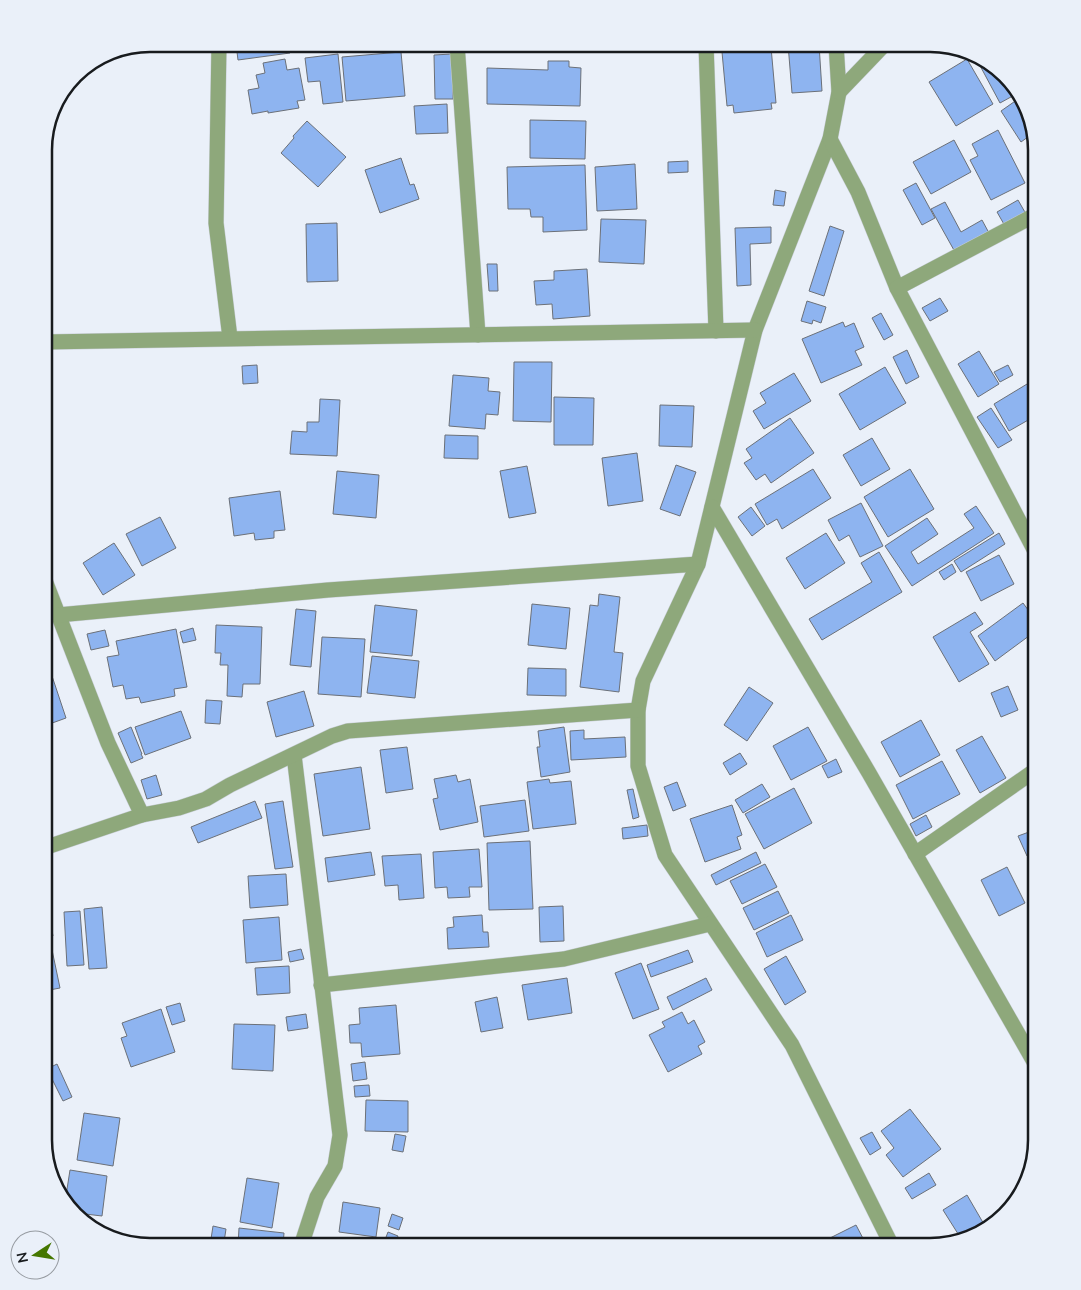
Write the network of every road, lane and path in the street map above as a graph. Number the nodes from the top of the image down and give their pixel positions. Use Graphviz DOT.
graph roads {
  1 [pos="219,53"];
  2 [pos="459,53"];
  3 [pos="706,53"];
  4 [pos="837,53"];
  5 [pos="876,53"];
  6 [pos="839,92"];
  7 [pos="830,138"];
  8 [pos="1028,219"];
  9 [pos="897,288"];
  10 [pos="755,330"];
  11 [pos="716,331"];
  12 [pos="478,335"];
  13 [pos="230,338"];
  14 [pos="53,342"];
  15 [pos="712,506"];
  16 [pos="1028,538"];
  17 [pos="698,564"];
  18 [pos="53,601"];
  19 [pos="58,615"];
  20 [pos="638,710"];
  21 [pos="294,754"];
  22 [pos="1028,775"];
  23 [pos="142,815"];
  24 [pos="52,845"];
  25 [pos="915,854"];
  26 [pos="710,924"];
  27 [pos="321,985"];
  28 [pos="1028,1051"];
  29 [pos="304,1238"];
  30 [pos="888,1238"];
  1 -- 13 [label="street"];
  2 -- 12 [label="street"];
  3 -- 11 [label="street"];
  4 -- 6 [label="street"];
  5 -- 6 [label="street"];
  6 -- 7 [label="street"];
  7 -- 9 [label="street"];
  7 -- 10 [label="street"];
  8 -- 9 [label="street"];
  9 -- 16 [label="street"];
  10 -- 11 [label="street"];
  10 -- 15 [label="street"];
  11 -- 12 [label="street"];
  12 -- 13 [label="street"];
  13 -- 14 [label="street"];
  15 -- 17 [label="street"];
  15 -- 25 [label="street"];
  17 -- 19 [label="street"];
  17 -- 20 [label="street"];
  18 -- 19 [label="street"];
  19 -- 23 [label="street"];
  20 -- 21 [label="street"];
  20 -- 26 [label="street"];
  21 -- 23 [label="street"];
  21 -- 27 [label="street"];
  22 -- 25 [label="street"];
  23 -- 24 [label="street"];
  25 -- 28 [label="street"];
  26 -- 27 [label="street"];
  26 -- 30 [label="street"];
  27 -- 29 [label="street"];
}
